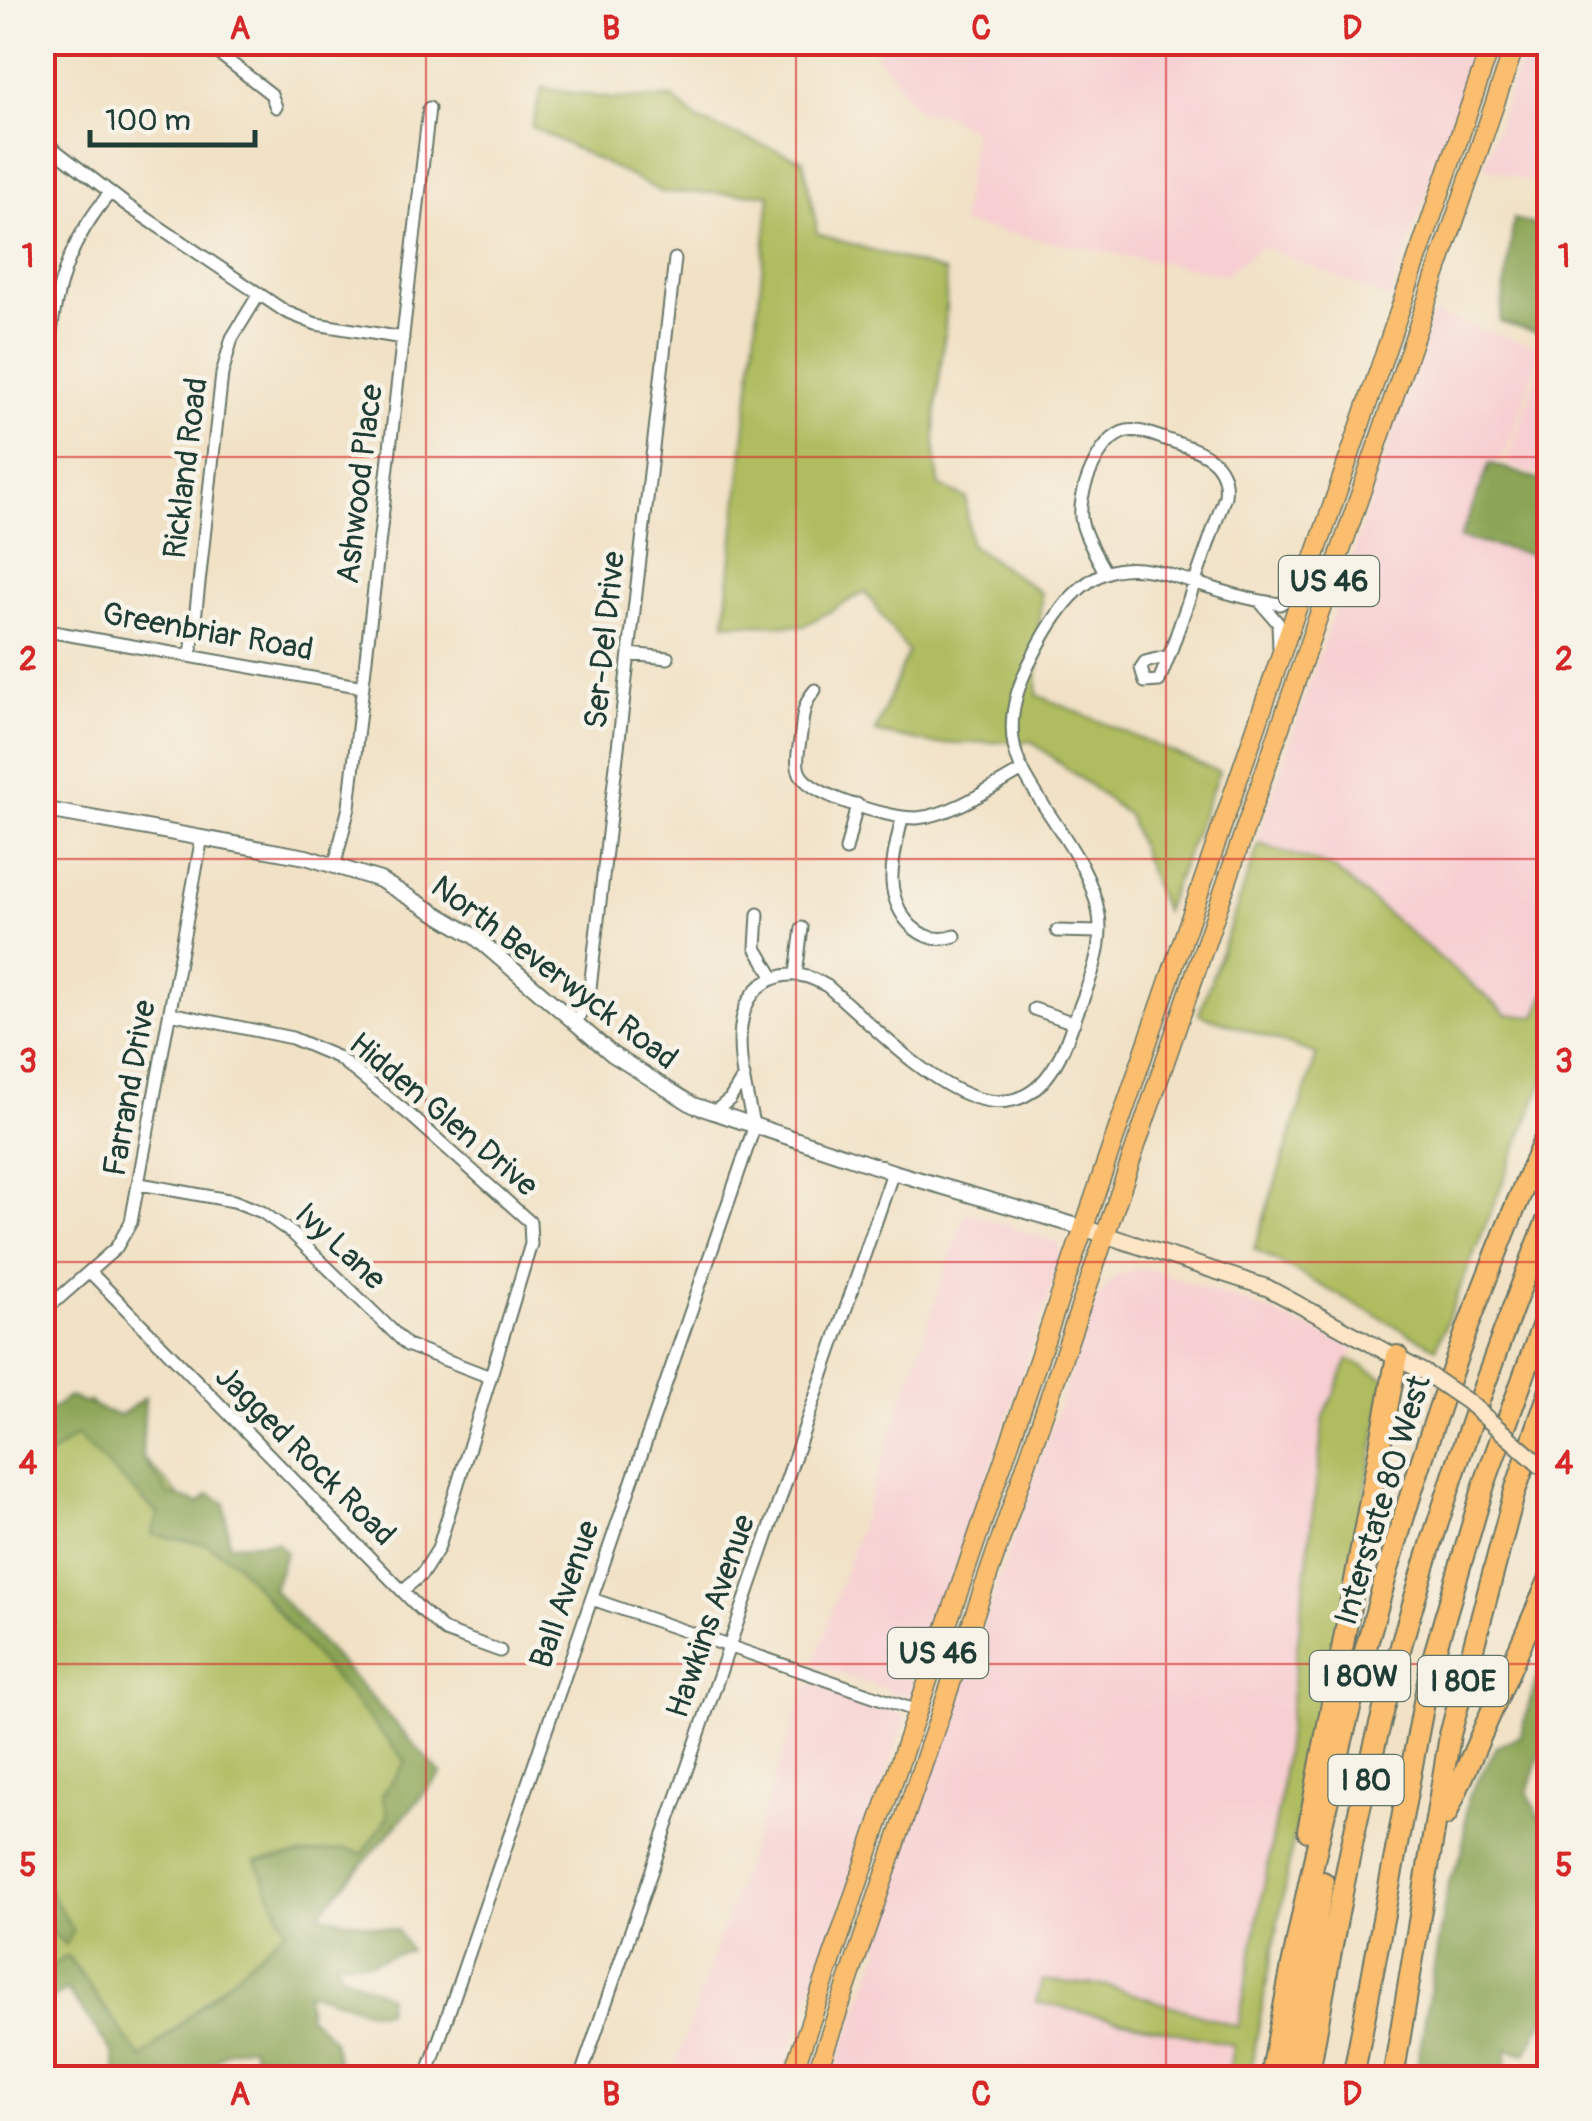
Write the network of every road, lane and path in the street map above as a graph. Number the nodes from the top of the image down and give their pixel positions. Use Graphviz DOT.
graph roads {
  1 [pos="204,42"];
  2 [pos="1492,42"];
  3 [pos="1516,42"];
  4 [pos="276,106"];
  5 [pos="429,108"];
  6 [pos="42,140"];
  7 [pos="110,193"];
  8 [pos="675,259"];
  9 [pos="259,294"];
  10 [pos="403,338"];
  11 [pos="42,414"];
  12 [pos="1105,572"];
  13 [pos="1196,580"];
  14 [pos="1306,584"];
  15 [pos="1258,601"];
  16 [pos="42,630"];
  17 [pos="630,654"];
  18 [pos="190,656"];
  19 [pos="1169,656"];
  20 [pos="668,658"];
  21 [pos="1280,659"];
  22 [pos="363,686"];
  23 [pos="814,690"];
  24 [pos="1023,770"];
  25 [pos="857,804"];
  26 [pos="42,810"];
  27 [pos="902,818"];
  28 [pos="202,837"];
  29 [pos="846,850"];
  30 [pos="334,864"];
  31 [pos="758,914"];
  32 [pos="802,928"];
  33 [pos="1056,931"];
  34 [pos="1100,932"];
  35 [pos="955,936"];
  36 [pos="796,974"];
  37 [pos="774,978"];
  38 [pos="1034,1008"];
  39 [pos="170,1012"];
  40 [pos="1074,1022"];
  41 [pos="576,1024"];
  42 [pos="744,1076"];
  43 [pos="713,1113"];
  44 [pos="1550,1126"];
  45 [pos="754,1128"];
  46 [pos="893,1172"];
  47 [pos="140,1184"];
  48 [pos="1550,1212"];
  49 [pos="1084,1228"];
  50 [pos="1107,1235"];
  51 [pos="90,1272"];
  52 [pos="1550,1304"];
  53 [pos="42,1313"];
  54 [pos="1397,1356"];
  55 [pos="490,1377"];
  56 [pos="1550,1390"];
  57 [pos="1424,1462"];
  58 [pos="1549,1472"];
  59 [pos="1550,1578"];
  60 [pos="402,1590"];
  61 [pos="592,1599"];
  62 [pos="729,1646"];
  63 [pos="500,1651"];
  64 [pos="918,1712"];
  65 [pos="1427,1874"];
  66 [pos="1307,1894"];
  67 [pos="426,2078"];
  68 [pos="580,2078"];
  69 [pos="791,2078"];
  70 [pos="815,2078"];
  71 [pos="1271,2078"];
  72 [pos="1289,2078"];
  73 [pos="1308,2078"];
  74 [pos="1353,2078"];
  75 [pos="1393,2078"];
  1 -- 4 [label="street"];
  2 -- 14 [label="highway, US 46"];
  3 -- 50 [label="highway, US 46"];
  5 -- 10 [label="street, Ashwood Place"];
  6 -- 7 [label="street"];
  7 -- 9 [label="street"];
  7 -- 11 [label="street"];
  8 -- 17 [label="street, Ser-Del Drive"];
  9 -- 10 [label="street"];
  9 -- 18 [label="street, Rickland Road"];
  10 -- 22 [label="street, Ashwood Place"];
  12 -- 13 [label="street"];
  12 -- 13 [label="street"];
  12 -- 24 [label="street"];
  13 -- 15 [label="street"];
  13 -- 19 [label="street"];
  14 -- 15 [label="street"];
  14 -- 21 [label="highway, US 46"];
  15 -- 21 [label="street"];
  16 -- 18 [label="street, Greenbriar Road"];
  17 -- 20 [label="street"];
  17 -- 41 [label="street, Ser-Del Drive"];
  18 -- 22 [label="street, Greenbriar Road"];
  21 -- 49 [label="highway, US 46"];
  22 -- 30 [label="street, Ashwood Place"];
  23 -- 25 [label="street"];
  24 -- 27 [label="street"];
  24 -- 34 [label="street"];
  25 -- 27 [label="street"];
  25 -- 29 [label="street"];
  26 -- 28 [label="street, North Beverwyck Road"];
  27 -- 35 [label="street"];
  28 -- 30 [label="street, North Beverwyck Road"];
  28 -- 39 [label="street, Farrand Drive"];
  30 -- 41 [label="street, North Beverwyck Road"];
  31 -- 37 [label="street"];
  32 -- 36 [label="street"];
  33 -- 34 [label="street"];
  34 -- 40 [label="street"];
  36 -- 37 [label="street"];
  36 -- 40 [label="street"];
  37 -- 42 [label="street"];
  38 -- 40 [label="street"];
  39 -- 47 [label="street, Farrand Drive"];
  39 -- 55 [label="street, Hidden Glen Drive"];
  41 -- 43 [label="street, North Beverwyck Road"];
  42 -- 43 [label="street"];
  42 -- 45 [label="street"];
  43 -- 45 [label="street, North Beverwyck Road"];
  44 -- 57 [label="highway, Interstate 80 West / I 80W"];
  45 -- 46 [label="street, North Beverwyck Road"];
  45 -- 61 [label="street, Ball Avenue"];
  46 -- 49 [label="street, North Beverwyck Road"];
  46 -- 62 [label="street, Hawkins Avenue"];
  47 -- 51 [label="street, Farrand Drive"];
  47 -- 55 [label="street, Ivy Lane"];
  48 -- 73 [label="highway, I 80"];
  49 -- 50 [label="main road"];
  49 -- 64 [label="highway, US 46"];
  50 -- 54 [label="main road"];
  50 -- 70 [label="highway, US 46"];
  51 -- 53 [label="street, Farrand Drive"];
  51 -- 60 [label="street, Jagged Rock Road"];
  52 -- 74 [label="highway, I 80"];
  54 -- 58 [label="main road, bridge"];
  54 -- 66 [label="highway"];
  55 -- 60 [label="street, Hidden Glen Drive"];
  56 -- 65 [label="highway, I 80E"];
  57 -- 66 [label="highway, Interstate 80 West / I 80W"];
  57 -- 72 [label="highway"];
  59 -- 65 [label="highway"];
  60 -- 63 [label="street, Jagged Rock Road"];
  61 -- 62 [label="street"];
  61 -- 67 [label="street, Ball Avenue"];
  62 -- 64 [label="street"];
  62 -- 68 [label="street, Hawkins Avenue"];
  64 -- 69 [label="highway, US 46"];
  65 -- 75 [label="highway, I 80E"];
  66 -- 71 [label="highway, Interstate 80 West / I 80W"];
}
